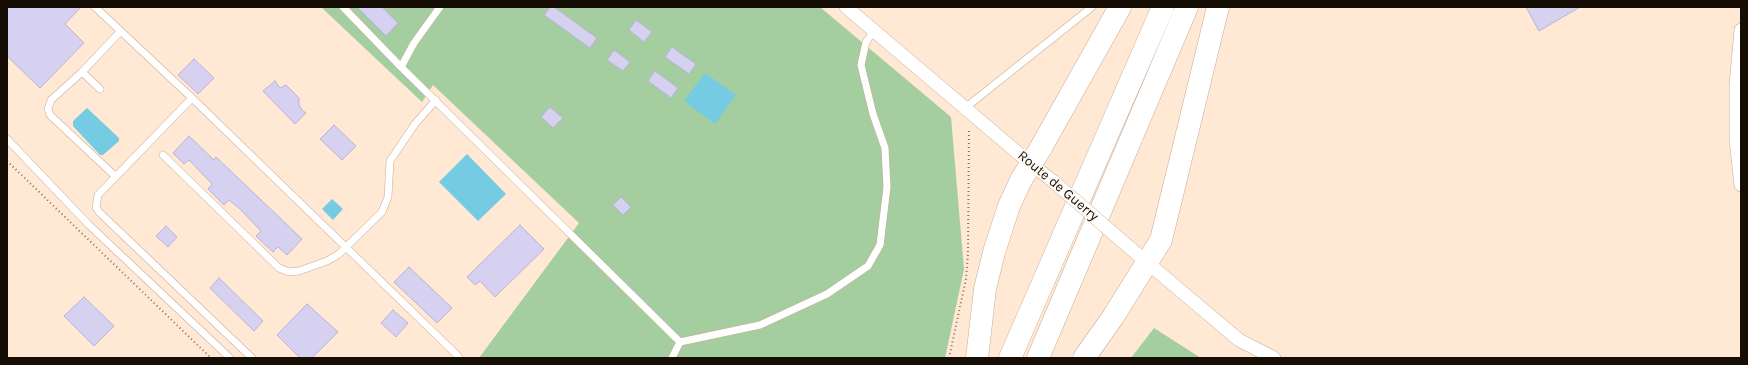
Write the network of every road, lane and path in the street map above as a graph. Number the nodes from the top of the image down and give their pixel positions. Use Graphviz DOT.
graph roads {
  1 [pos="95,7"];
  2 [pos="343,7"];
  3 [pos="440,7"];
  4 [pos="846,7"];
  5 [pos="1092,7"];
  6 [pos="1120,7"];
  7 [pos="1163,7"];
  8 [pos="1187,7"];
  9 [pos="1218,7"];
  10 [pos="1741,30"];
  11 [pos="874,31"];
  12 [pos="120,32"];
  13 [pos="401,67"];
  14 [pos="82,72"];
  15 [pos="100,89"];
  16 [pos="192,98"];
  17 [pos="436,100"];
  18 [pos="968,111"];
  19 [pos="7,139"];
  20 [pos="163,154"];
  21 [pos="7,161"];
  22 [pos="1031,164"];
  23 [pos="115,176"];
  24 [pos="1741,185"];
  25 [pos="345,247"];
  26 [pos="1147,263"];
  27 [pos="1239,340"];
  28 [pos="680,342"];
  29 [pos="211,358"];
  30 [pos="230,358"];
  31 [pos="252,358"];
  32 [pos="459,358"];
  33 [pos="672,358"];
  34 [pos="949,358"];
  35 [pos="976,358"];
  36 [pos="1010,358"];
  37 [pos="1038,358"];
  38 [pos="1084,358"];
  39 [pos="1259,358"];
  40 [pos="1274,358"];
  1 -- 12 [label="lane"];
  2 -- 13 [label="lane"];
  3 -- 13 [label="lane"];
  4 -- 11 [label="street, Route de Guerry"];
  5 -- 18 [label="lane"];
  6 -- 22 [label="highway"];
  7 -- 36 [label="highway"];
  8 -- 37 [label="highway"];
  9 -- 26 [label="highway"];
  10 -- 24 [label="street"];
  11 -- 18 [label="street, Route de Guerry"];
  11 -- 28 [label="lane"];
  12 -- 14 [label="lane"];
  12 -- 16 [label="lane"];
  13 -- 17 [label="lane"];
  14 -- 15 [label="lane"];
  14 -- 23 [label="lane"];
  16 -- 23 [label="lane"];
  16 -- 25 [label="lane"];
  17 -- 25 [label="lane"];
  17 -- 28 [label="lane"];
  18 -- 22 [label="street, Route de Guerry"];
  18 -- 34 [label="path"];
  19 -- 30 [label="lane"];
  20 -- 25 [label="lane"];
  21 -- 29 [label="path"];
  22 -- 26 [label="street, Route de Guerry, bridge"];
  22 -- 35 [label="highway"];
  23 -- 31 [label="lane"];
  25 -- 32 [label="lane"];
  26 -- 27 [label="street, Route de Guerry"];
  26 -- 38 [label="highway"];
  27 -- 39 [label="lane"];
  27 -- 40 [label="street, Route de Guerry"];
  28 -- 33 [label="lane"];
}
